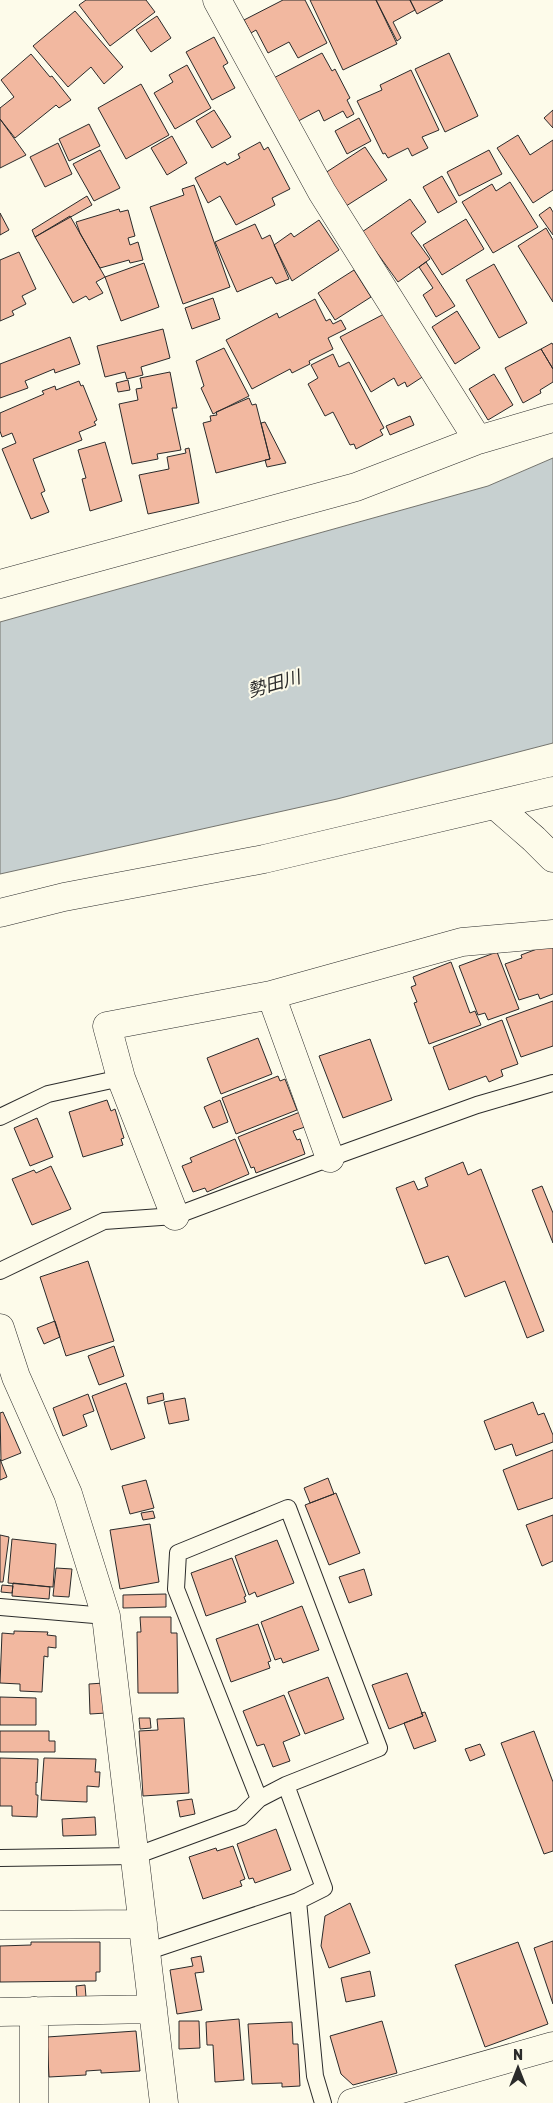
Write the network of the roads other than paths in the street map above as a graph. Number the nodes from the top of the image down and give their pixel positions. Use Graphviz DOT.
graph roads {
  1 [pos="217,0"];
  2 [pos="553,418"];
  3 [pos="478,440"];
  4 [pos="0,584"];
  5 [pos="553,790"];
  6 [pos="495,805"];
  7 [pos="553,858"];
  8 [pos="0,913"];
  9 [pos="553,934"];
  10 [pos="270,995"];
  11 [pos="121,1078"];
  12 [pos="553,1083"];
  13 [pos="0,1117"];
  14 [pos="330,1158"];
  15 [pos="175,1216"];
  16 [pos="0,1271"];
  17 [pos="0,1328"];
  18 [pos="8,1381"];
  19 [pos="0,1607"];
  20 [pos="106,1616"];
  21 [pos="286,1785"];
  22 [pos="259,1799"];
  23 [pos="135,1856"];
  24 [pos="0,1858"];
  25 [pos="298,1901"];
  26 [pos="143,1924"];
  27 [pos="0,1925"];
  28 [pos="146,1952"];
  29 [pos="153,2009"];
  30 [pos="34,2011"];
  31 [pos="0,2012"];
  32 [pos="553,2046"];
  33 [pos="34,2103"];
  34 [pos="164,2103"];
  35 [pos="323,2103"];
  36 [pos="352,2103"];
  1 -- 3 [label="street"];
  2 -- 3 [label="street"];
  3 -- 4 [label="street"];
  5 -- 6 [label="street"];
  6 -- 7 [label="street"];
  6 -- 8 [label="street"];
  9 -- 10 [label="street"];
  10 -- 11 [label="street"];
  10 -- 14 [label="street"];
  11 -- 13 [label="lane"];
  11 -- 15 [label="street"];
  12 -- 14 [label="lane"];
  14 -- 15 [label="lane"];
  15 -- 16 [label="lane"];
  17 -- 18 [label="street"];
  18 -- 20 [label="street"];
  19 -- 20 [label="lane"];
  20 -- 23 [label="street"];
  21 -- 22 [label="lane"];
  21 -- 22 [label="lane"];
  21 -- 25 [label="lane"];
  22 -- 23 [label="lane"];
  23 -- 24 [label="lane"];
  23 -- 26 [label="street"];
  25 -- 28 [label="lane"];
  25 -- 35 [label="lane"];
  26 -- 27 [label="street"];
  26 -- 28 [label="street"];
  28 -- 29 [label="street"];
  29 -- 30 [label="street"];
  29 -- 34 [label="street"];
  30 -- 31 [label="street"];
  30 -- 33 [label="street"];
  32 -- 36 [label="street"];
}
